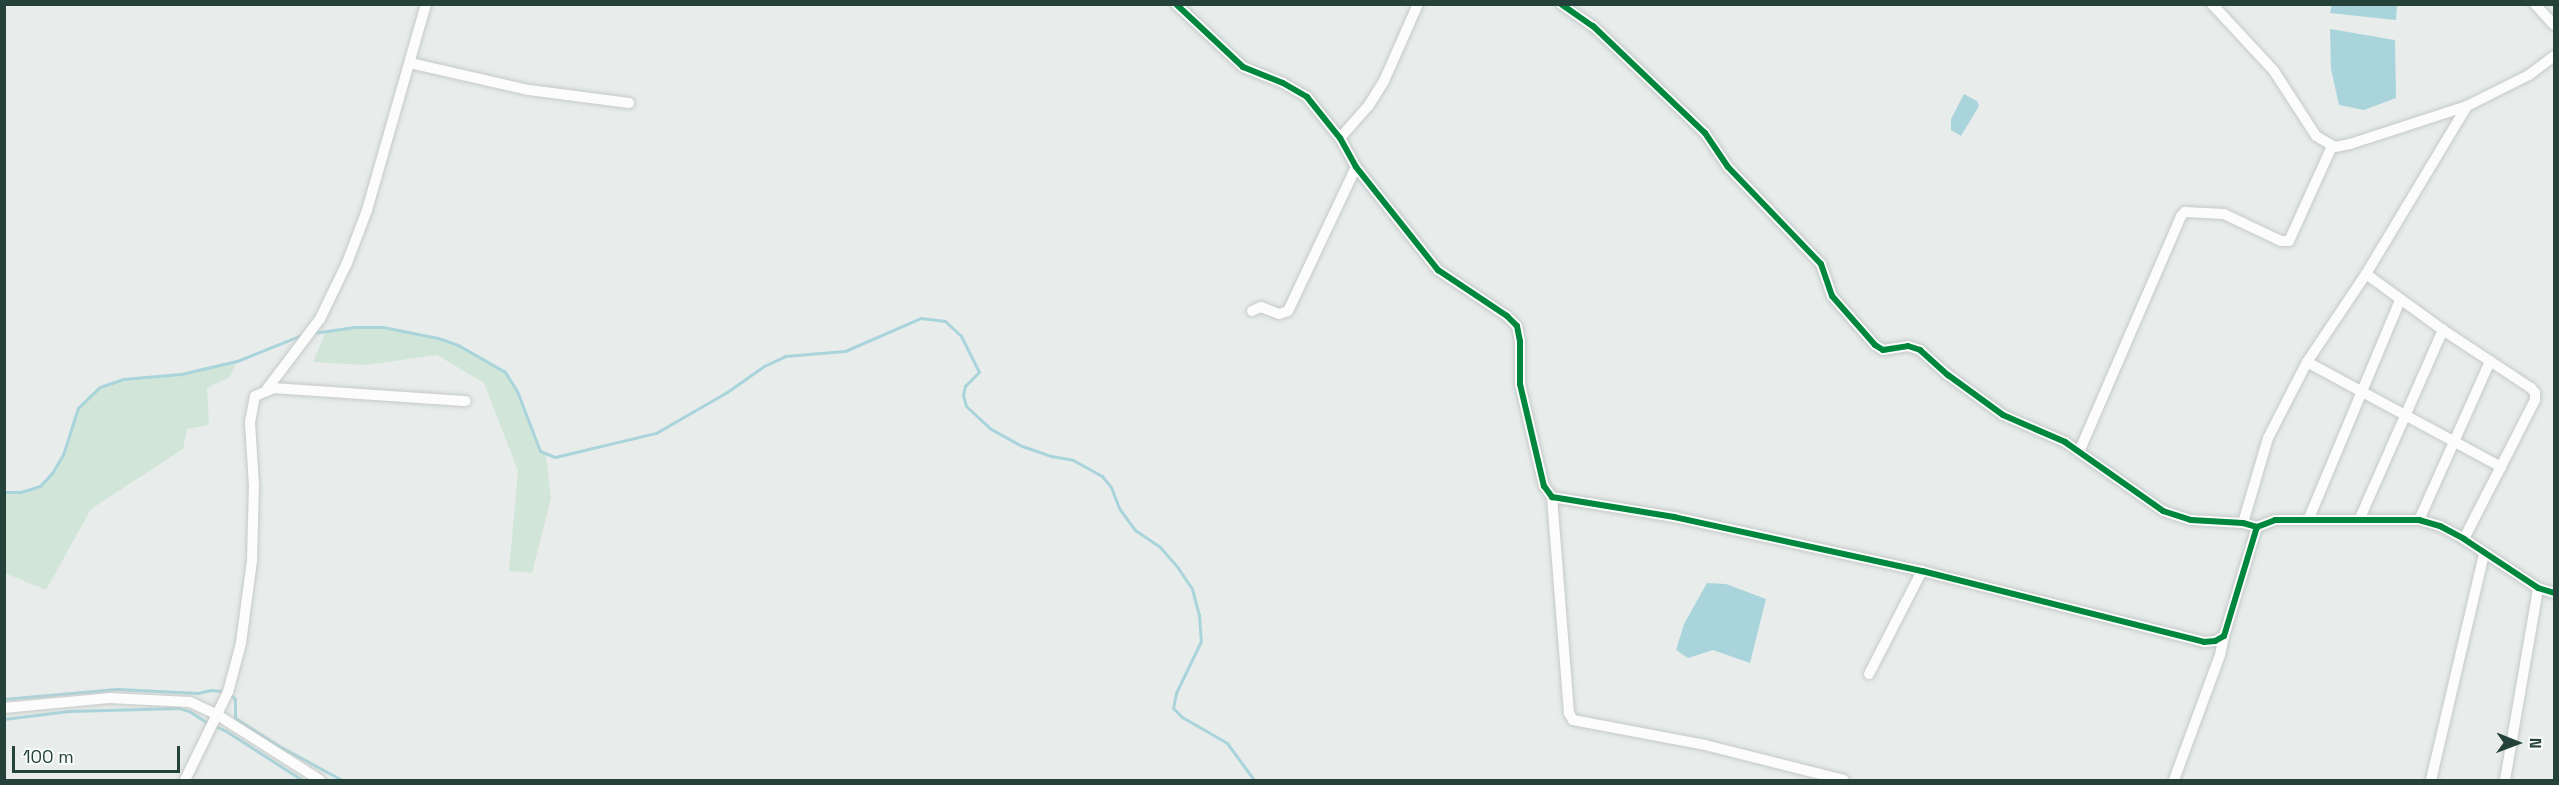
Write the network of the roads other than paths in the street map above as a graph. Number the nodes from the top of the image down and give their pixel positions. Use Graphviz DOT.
graph roads {
  1 [pos="426,4"];
  2 [pos="1176,4"];
  3 [pos="1418,4"];
  4 [pos="1562,4"];
  5 [pos="2212,4"];
  6 [pos="2535,4"];
  7 [pos="2554,25"];
  8 [pos="2554,56"];
  9 [pos="410,63"];
  10 [pos="629,102"];
  11 [pos="2467,106"];
  12 [pos="1340,138"];
  13 [pos="2332,146"];
  14 [pos="1356,167"];
  15 [pos="2366,274"];
  16 [pos="2400,300"];
  17 [pos="1252,311"];
  18 [pos="2443,330"];
  19 [pos="2490,361"];
  20 [pos="2307,362"];
  21 [pos="267,389"];
  22 [pos="2361,391"];
  23 [pos="466,401"];
  24 [pos="2405,416"];
  25 [pos="2454,442"];
  26 [pos="2079,452"];
  27 [pos="2501,467"];
  28 [pos="1552,497"];
  29 [pos="2309,518"];
  30 [pos="2360,518"];
  31 [pos="2419,520"];
  32 [pos="2243,523"];
  33 [pos="2257,527"];
  34 [pos="2464,539"];
  35 [pos="2484,554"];
  36 [pos="1922,571"];
  37 [pos="2538,588"];
  38 [pos="2554,593"];
  39 [pos="2224,636"];
  40 [pos="1869,674"];
  41 [pos="4,708"];
  42 [pos="216,714"];
  43 [pos="185,780"];
  44 [pos="320,780"];
  45 [pos="1844,780"];
  46 [pos="2174,780"];
  47 [pos="2431,780"];
  48 [pos="2505,780"];
  1 -- 9 [label="street"];
  2 -- 12 [label="street"];
  3 -- 12 [label="street"];
  4 -- 26 [label="street"];
  5 -- 13 [label="street"];
  6 -- 7 [label="street"];
  8 -- 11 [label="street"];
  9 -- 10 [label="street"];
  9 -- 21 [label="street"];
  11 -- 13 [label="street"];
  11 -- 15 [label="street"];
  12 -- 14 [label="street"];
  13 -- 26 [label="street"];
  14 -- 17 [label="street"];
  14 -- 28 [label="street"];
  15 -- 16 [label="street"];
  15 -- 20 [label="street"];
  16 -- 18 [label="street"];
  16 -- 22 [label="street"];
  18 -- 19 [label="street"];
  18 -- 24 [label="street"];
  19 -- 25 [label="street"];
  19 -- 27 [label="street"];
  20 -- 22 [label="street"];
  20 -- 32 [label="street"];
  21 -- 23 [label="street"];
  21 -- 42 [label="street"];
  22 -- 24 [label="street"];
  22 -- 29 [label="street"];
  24 -- 25 [label="street"];
  24 -- 30 [label="street"];
  25 -- 27 [label="street"];
  25 -- 31 [label="street"];
  26 -- 32 [label="street"];
  27 -- 34 [label="street"];
  28 -- 36 [label="street"];
  28 -- 45 [label="street"];
  29 -- 30 [label="street"];
  29 -- 33 [label="street"];
  30 -- 31 [label="street"];
  31 -- 34 [label="street"];
  32 -- 33 [label="street"];
  33 -- 39 [label="street"];
  34 -- 35 [label="street"];
  35 -- 37 [label="street"];
  35 -- 47 [label="street"];
  36 -- 39 [label="street"];
  36 -- 40 [label="street"];
  37 -- 38 [label="street"];
  37 -- 48 [label="street"];
  39 -- 46 [label="street"];
  41 -- 42 [label="street"];
  42 -- 43 [label="street"];
  42 -- 44 [label="street"];
}
